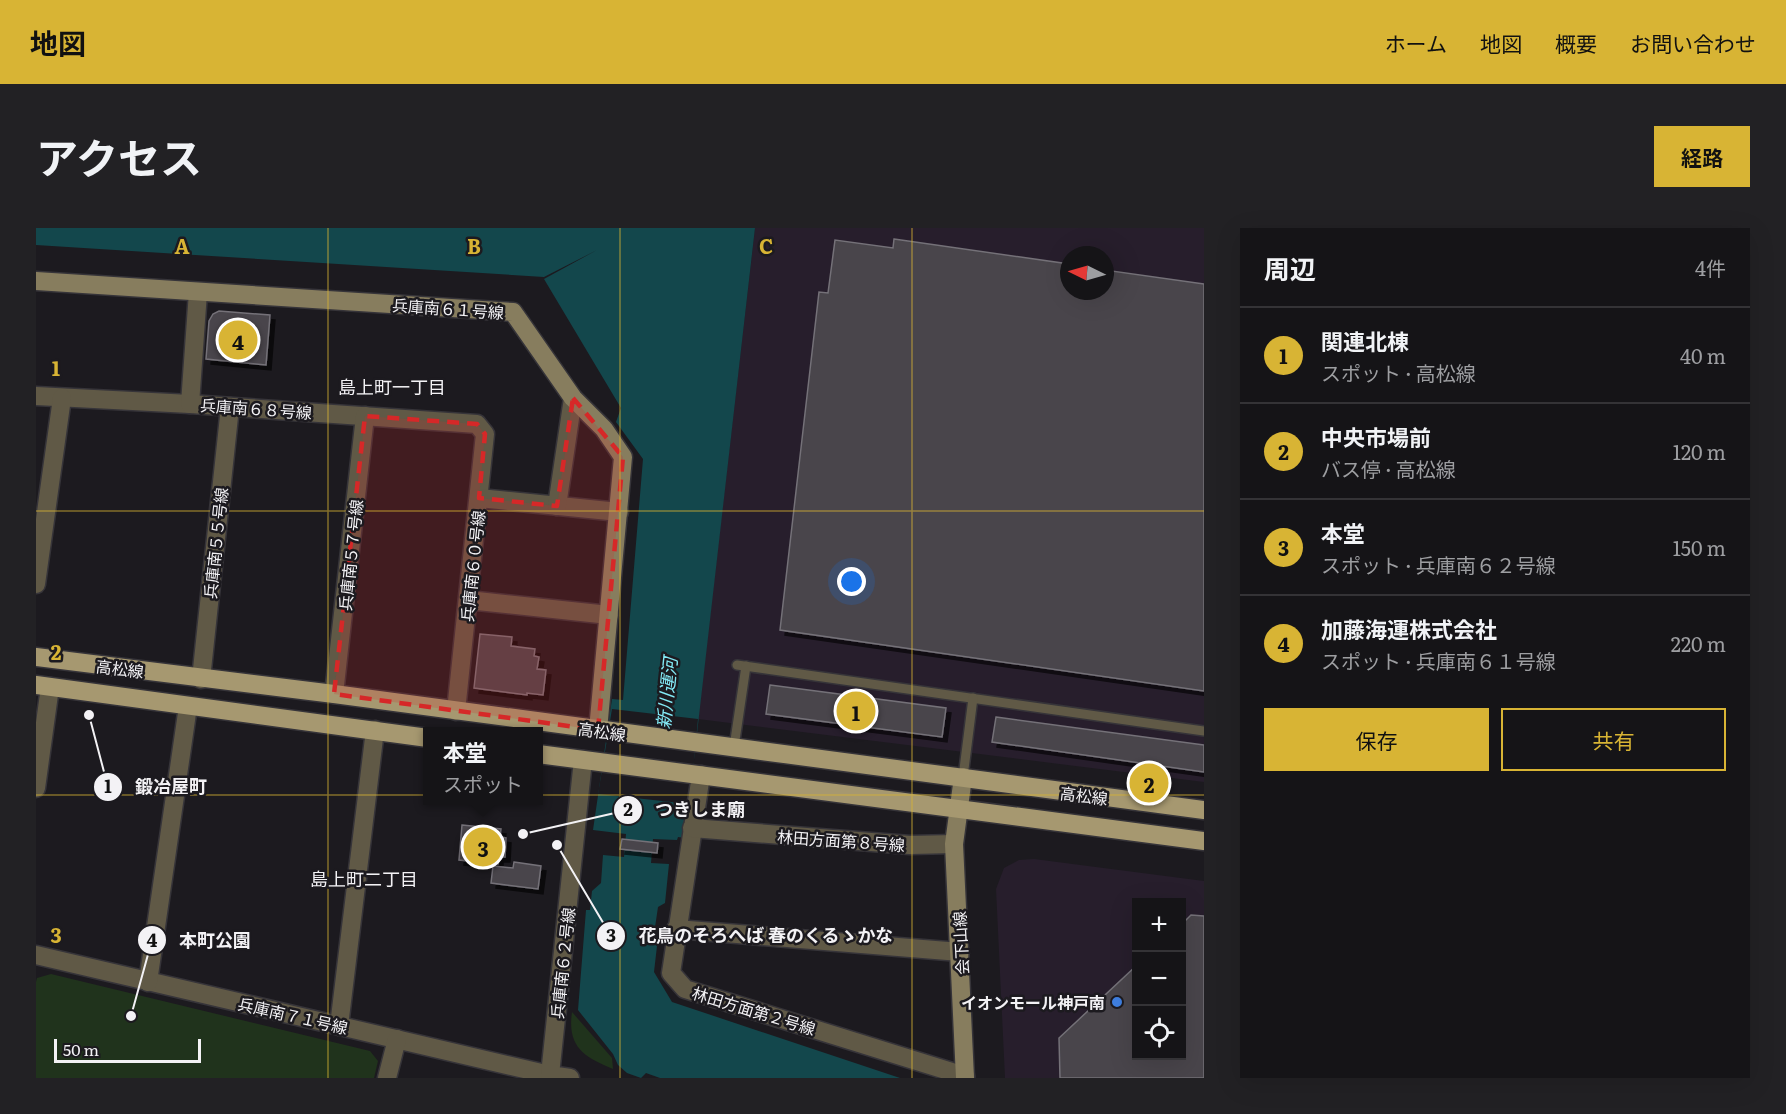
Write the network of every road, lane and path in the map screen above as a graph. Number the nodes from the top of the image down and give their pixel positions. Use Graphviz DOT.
graph roads {
  1 [pos="36,281"];
  2 [pos="198,292"];
  3 [pos="36,396"];
  4 [pos="62,398"];
  5 [pos="573,398"];
  6 [pos="190,404"];
  7 [pos="230,407"];
  8 [pos="365,416"];
  9 [pos="477,424"];
  10 [pos="479,498"];
  11 [pos="557,506"];
  12 [pos="619,512"];
  13 [pos="36,584"];
  14 [pos="468,600"];
  15 [pos="609,615"];
  16 [pos="36,657"];
  17 [pos="201,679"];
  18 [pos="43,686"];
  19 [pos="334,694"];
  20 [pos="973,698"];
  21 [pos="188,706"];
  22 [pos="456,711"];
  23 [pos="375,730"];
  24 [pos="603,731"];
  25 [pos="1204,731"];
  26 [pos="423,737"];
  27 [pos="734,747"];
  28 [pos="543,755"];
  29 [pos="583,760"];
  30 [pos="697,775"];
  31 [pos="963,777"];
  32 [pos="36,788"];
  33 [pos="959,809"];
  34 [pos="1204,810"];
  35 [pos="692,828"];
  36 [pos="1204,841"];
  37 [pos="954,844"];
  38 [pos="676,929"];
  39 [pos="960,952"];
  40 [pos="36,955"];
  41 [pos="148,982"];
  42 [pos="339,1026"];
  43 [pos="397,1039"];
  44 [pos="550,1075"];
  45 [pos="965,1077"];
  46 [pos="387,1078"];
  47 [pos="570,1078"];
  1 -- 2 [label="street, 兵庫南６１号線"];
  2 -- 5 [label="street, 兵庫南６１号線"];
  2 -- 6 [label="street"];
  3 -- 4 [label="street, 兵庫南６８号線"];
  4 -- 6 [label="street, 兵庫南６８号線"];
  4 -- 13 [label="street"];
  5 -- 11 [label="street"];
  5 -- 12 [label="street, 兵庫南６１号線"];
  6 -- 7 [label="street, 兵庫南６８号線"];
  7 -- 8 [label="street, 兵庫南６８号線"];
  7 -- 17 [label="street, 兵庫南５５号線"];
  8 -- 9 [label="street, 兵庫南６８号線"];
  8 -- 19 [label="street, 兵庫南５７号線"];
  9 -- 10 [label="street, 兵庫南６０号線"];
  10 -- 11 [label="street"];
  10 -- 14 [label="street, 兵庫南６０号線"];
  11 -- 12 [label="street"];
  12 -- 15 [label="street, 兵庫南６１号線"];
  14 -- 15 [label="street"];
  14 -- 22 [label="street, 兵庫南６０号線"];
  15 -- 24 [label="street, 兵庫南６１号線"];
  16 -- 17 [label="main road, 高松線"];
  17 -- 19 [label="main road, 高松線"];
  18 -- 21 [label="main road, 高松線"];
  18 -- 32 [label="street"];
  19 -- 22 [label="main road, 高松線"];
  20 -- 25 [label="lane"];
  20 -- 27 [label="lane"];
  20 -- 31 [label="lane"];
  21 -- 23 [label="main road, 高松線"];
  21 -- 41 [label="street"];
  22 -- 24 [label="main road, 高松線"];
  23 -- 26 [label="main road, 高松線"];
  23 -- 42 [label="street"];
  24 -- 27 [label="main road, 高松線"];
  27 -- 31 [label="main road, 高松線"];
  28 -- 29 [label="main road, 高松線"];
  29 -- 30 [label="main road, 高松線"];
  29 -- 44 [label="street, 兵庫南６２号線"];
  30 -- 33 [label="main road, 高松線"];
  30 -- 35 [label="street, 林田方面第２号線"];
  31 -- 33 [label="street, 会下山線"];
  31 -- 34 [label="main road, 高松線"];
  33 -- 36 [label="main road, 高松線"];
  33 -- 37 [label="street, 会下山線"];
  35 -- 37 [label="street, 林田方面第８号線"];
  35 -- 38 [label="street, 林田方面第２号線"];
  37 -- 39 [label="street, 会下山線"];
  38 -- 39 [label="street"];
  38 -- 45 [label="street, 林田方面第２号線"];
  39 -- 45 [label="street, 会下山線"];
  40 -- 41 [label="street, 兵庫南７１号線"];
  41 -- 42 [label="street, 兵庫南７１号線"];
  42 -- 43 [label="street, 兵庫南７１号線"];
  43 -- 44 [label="street, 兵庫南７１号線"];
  43 -- 46 [label="street"];
  44 -- 47 [label="street"];
}
